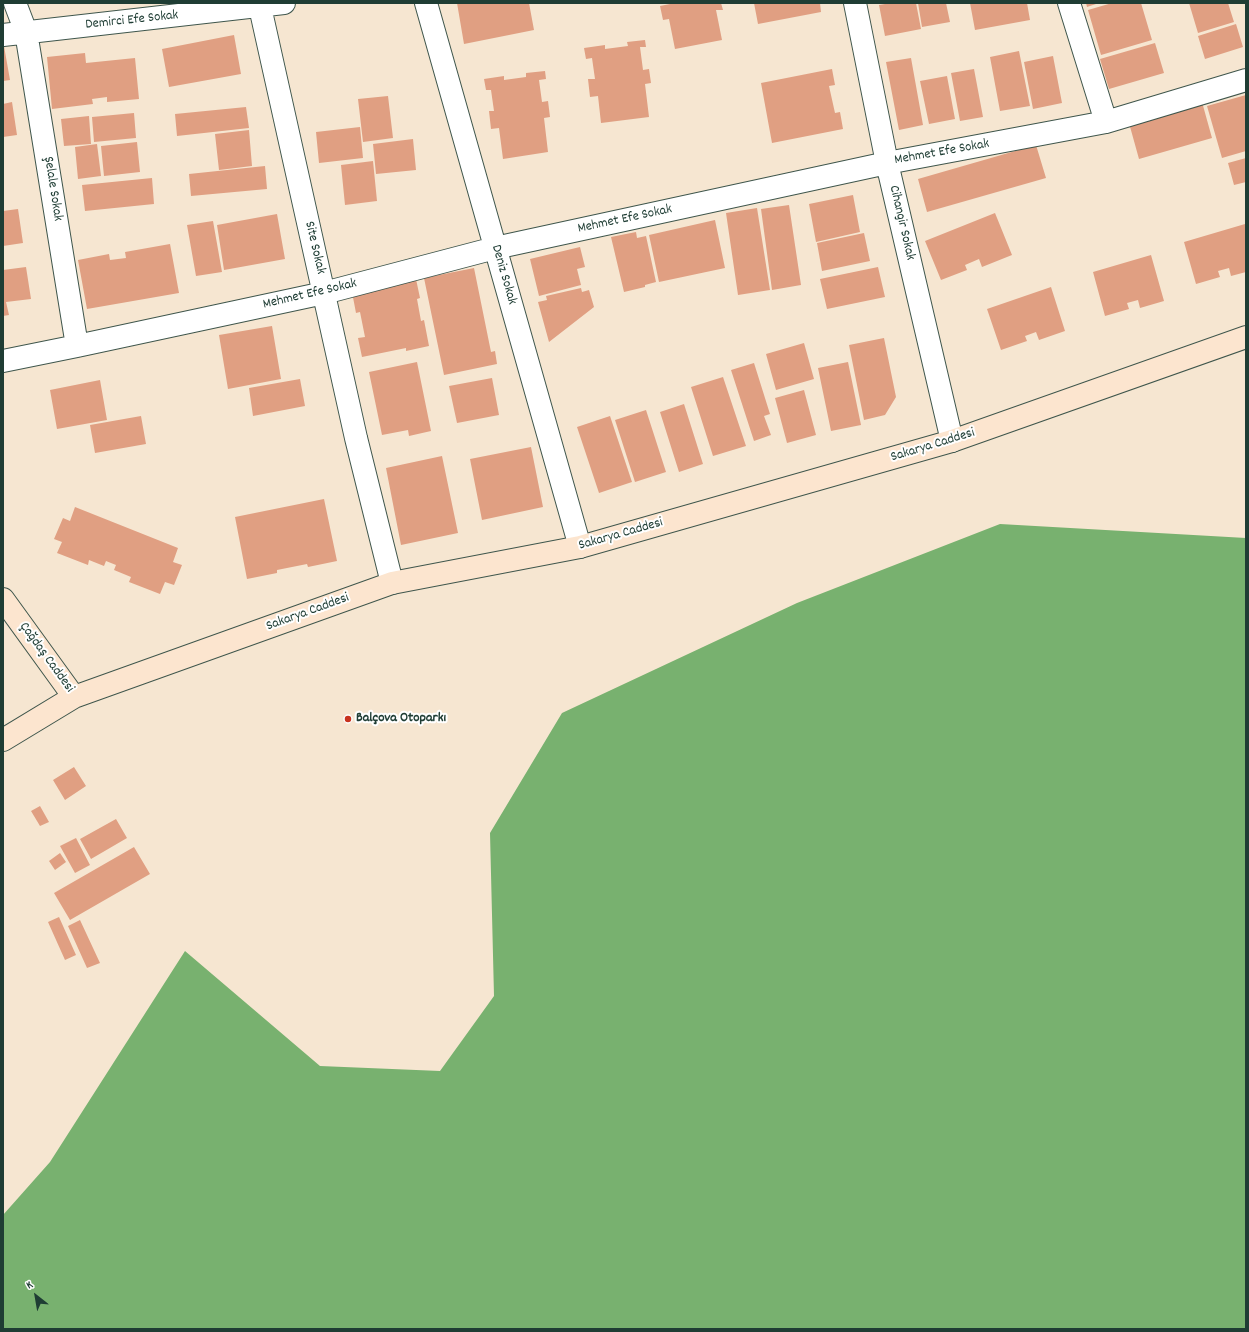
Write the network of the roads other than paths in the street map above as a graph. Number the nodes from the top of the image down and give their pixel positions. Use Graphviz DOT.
graph roads {
  1 [pos="15,3"];
  2 [pos="284,3"];
  3 [pos="426,3"];
  4 [pos="855,3"];
  5 [pos="1069,3"];
  6 [pos="260,7"];
  7 [pos="26,32"];
  8 [pos="3,35"];
  9 [pos="1246,80"];
  10 [pos="1106,122"];
  11 [pos="887,163"];
  12 [pos="495,248"];
  13 [pos="324,293"];
  14 [pos="1246,337"];
  15 [pos="77,346"];
  16 [pos="3,361"];
  17 [pos="952,441"];
  18 [pos="580,548"];
  19 [pos="392,583"];
  20 [pos="3,599"];
  21 [pos="74,697"];
  22 [pos="3,740"];
  1 -- 7 [label="street, Şelale Sokak"];
  2 -- 6 [label="street, Demirci Efe Sokak"];
  3 -- 12 [label="street, Deniz Sokak"];
  4 -- 11 [label="street, Cihangir Sokak"];
  5 -- 10 [label="street"];
  6 -- 7 [label="street, Demirci Efe Sokak"];
  6 -- 13 [label="street, Site Sokak"];
  7 -- 8 [label="street, Demirci Efe Sokak"];
  7 -- 15 [label="street, Şelale Sokak"];
  9 -- 10 [label="street, Mehmet Efe Sokak"];
  10 -- 11 [label="street, Mehmet Efe Sokak"];
  11 -- 12 [label="street, Mehmet Efe Sokak"];
  11 -- 17 [label="street, Cihangir Sokak"];
  12 -- 13 [label="street, Mehmet Efe Sokak"];
  12 -- 18 [label="street, Deniz Sokak"];
  13 -- 15 [label="street, Mehmet Efe Sokak"];
  13 -- 19 [label="street, Site Sokak"];
  14 -- 17 [label="main road, Sakarya Caddesi"];
  15 -- 16 [label="street, Mehmet Efe Sokak"];
  17 -- 18 [label="main road, Sakarya Caddesi"];
  18 -- 19 [label="main road, Sakarya Caddesi"];
  19 -- 21 [label="main road, Sakarya Caddesi"];
  20 -- 21 [label="main road, Çağdaş Caddesi"];
  21 -- 22 [label="main road, Sakarya Caddesi"];
}
